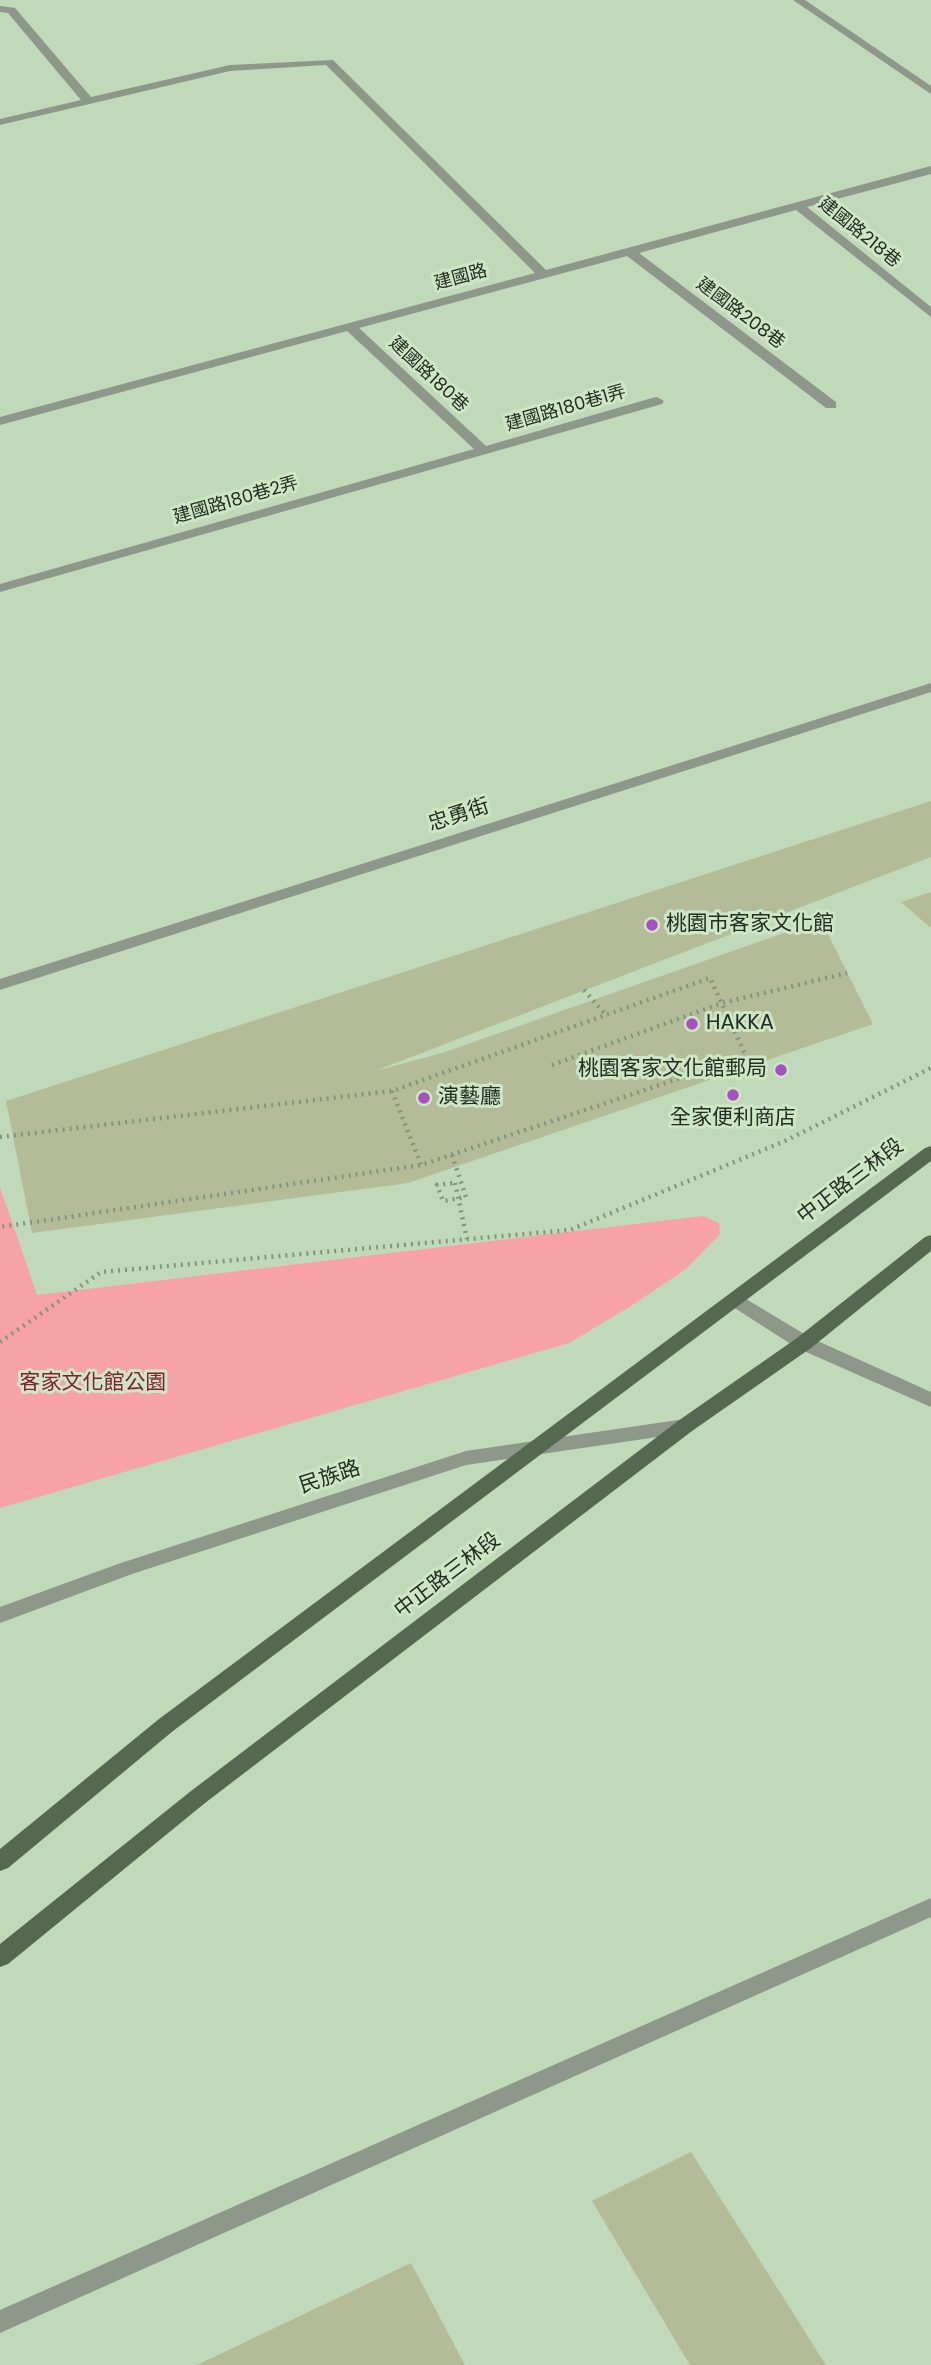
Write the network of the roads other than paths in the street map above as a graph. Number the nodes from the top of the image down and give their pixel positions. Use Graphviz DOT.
graph roads {
  1 [pos="797,0"];
  2 [pos="0,9"];
  3 [pos="931,90"];
  4 [pos="88,101"];
  5 [pos="0,122"];
  6 [pos="931,170"];
  7 [pos="798,206"];
  8 [pos="629,251"];
  9 [pos="543,274"];
  10 [pos="931,313"];
  11 [pos="349,327"];
  12 [pos="657,401"];
  13 [pos="831,405"];
  14 [pos="0,421"];
  15 [pos="483,450"];
  16 [pos="0,588"];
  17 [pos="931,687"];
  18 [pos="0,985"];
  19 [pos="931,1152"];
  20 [pos="931,1241"];
  21 [pos="736,1300"];
  22 [pos="804,1343"];
  23 [pos="931,1401"];
  24 [pos="685,1426"];
  25 [pos="540,1445"];
  26 [pos="0,1615"];
  27 [pos="0,1862"];
  28 [pos="931,1908"];
  29 [pos="0,1956"];
  30 [pos="0,2322"];
  1 -- 3 [label="street"];
  2 -- 4 [label="street"];
  4 -- 5 [label="street"];
  4 -- 9 [label="street"];
  6 -- 7 [label="street, 建國路"];
  7 -- 8 [label="street, 建國路"];
  7 -- 10 [label="street, 建國路218巷"];
  8 -- 9 [label="street, 建國路"];
  8 -- 13 [label="street, 建國路208巷"];
  9 -- 11 [label="street, 建國路"];
  11 -- 14 [label="street, 建國路"];
  11 -- 15 [label="street, 建國路180巷"];
  12 -- 15 [label="street, 建國路180巷1弄"];
  15 -- 16 [label="street, 建國路180巷2弄"];
  17 -- 18 [label="street, 忠勇街"];
  19 -- 21 [label="main road, 中正路三林段"];
  20 -- 22 [label="main road, 中正路三林段"];
  21 -- 22 [label="street"];
  21 -- 25 [label="main road, 中正路三林段"];
  22 -- 23 [label="street"];
  22 -- 24 [label="main road, 中正路三林段"];
  24 -- 25 [label="street, 民族路"];
  24 -- 29 [label="main road, 中正路三林段"];
  25 -- 26 [label="street, 民族路"];
  25 -- 27 [label="main road, 中正路三林段"];
  28 -- 30 [label="street"];
}
